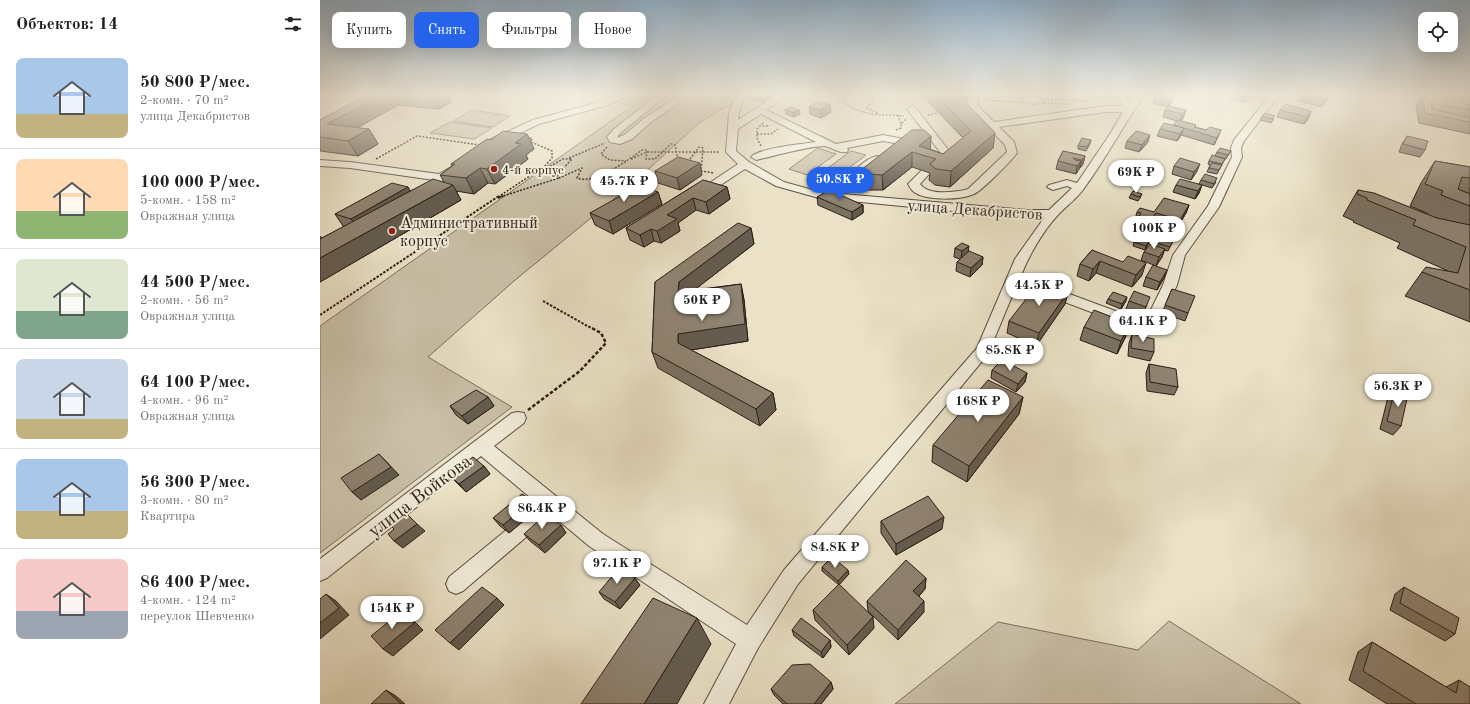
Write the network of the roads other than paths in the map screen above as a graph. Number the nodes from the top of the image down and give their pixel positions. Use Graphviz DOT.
graph roads {
  1 [pos="526,127"];
  2 [pos="622,127"];
  3 [pos="640,127"];
  4 [pos="790,127"];
  5 [pos="921,127"];
  6 [pos="993,127"];
  7 [pos="1119,127"];
  8 [pos="1250,127"];
  9 [pos="733,128"];
  10 [pos="489,145"];
  11 [pos="835,146"];
  12 [pos="756,157"];
  13 [pos="465,161"];
  14 [pos="320,163"];
  15 [pos="745,164"];
  16 [pos="854,182"];
  17 [pos="1053,187"];
  18 [pos="1080,187"];
  19 [pos="706,190"];
  20 [pos="1052,214"];
  21 [pos="1014,278"];
  22 [pos="518,418"];
  23 [pos="482,447"];
  24 [pos="552,504"];
  25 [pos="320,571"];
  26 [pos="456,584"];
  27 [pos="750,640"];
  28 [pos="716,704"];
  1 -- 10 [label="street"];
  2 -- 3 [label="street"];
  4 -- 11 [label="street"];
  5 -- 6 [label="street"];
  7 -- 18 [label="street"];
  8 -- 21 [label="street"];
  9 -- 15 [label="street, улица Декабристов"];
  11 -- 12 [label="street"];
  11 -- 16 [label="street"];
  13 -- 14 [label="street"];
  15 -- 19 [label="street"];
  15 -- 20 [label="street, улица Декабристов"];
  17 -- 18 [label="street"];
  18 -- 20 [label="street"];
  20 -- 21 [label="street, улица Декабристов"];
  21 -- 27 [label="street, улица Декабристов"];
  22 -- 23 [label="street, улица Войкова"];
  23 -- 24 [label="street"];
  23 -- 25 [label="street, улица Войкова"];
  24 -- 26 [label="street"];
  24 -- 27 [label="street"];
  27 -- 28 [label="street, улица Декабристов"];
}
